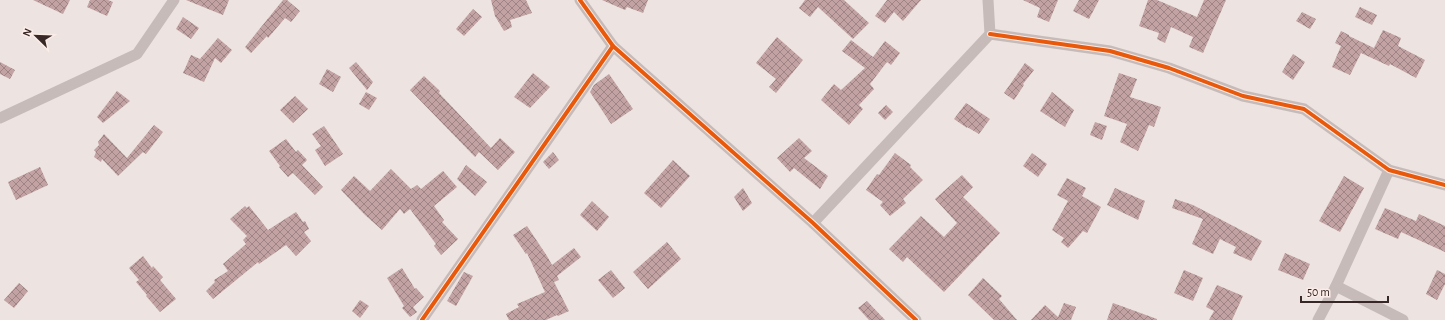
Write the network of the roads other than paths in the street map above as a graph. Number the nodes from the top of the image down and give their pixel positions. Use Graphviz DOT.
graph roads {
  1 [pos="174,0"];
  2 [pos="580,0"];
  3 [pos="988,0"];
  4 [pos="990,34"];
  5 [pos="613,46"];
  6 [pos="0,118"];
  7 [pos="1389,170"];
  8 [pos="1445,185"];
  9 [pos="813,223"];
  10 [pos="1336,286"];
  11 [pos="422,320"];
  12 [pos="916,320"];
  13 [pos="1318,320"];
  14 [pos="1403,320"];
  1 -- 6 [label="street"];
  2 -- 5 [label="street"];
  3 -- 4 [label="street"];
  4 -- 7 [label="street"];
  4 -- 9 [label="street"];
  5 -- 9 [label="street"];
  5 -- 11 [label="street"];
  7 -- 8 [label="street"];
  7 -- 10 [label="street"];
  9 -- 12 [label="street"];
  10 -- 13 [label="street"];
  10 -- 14 [label="street"];
}
